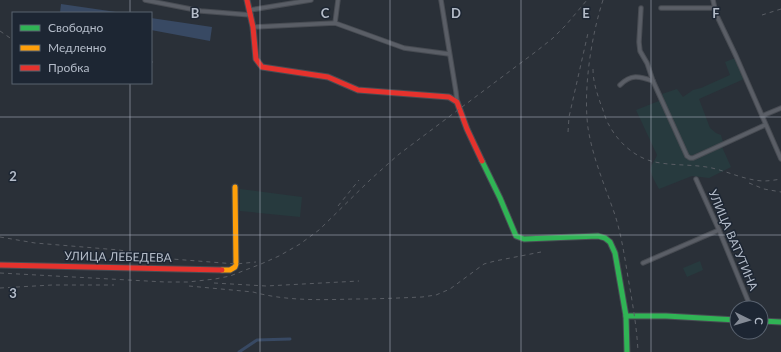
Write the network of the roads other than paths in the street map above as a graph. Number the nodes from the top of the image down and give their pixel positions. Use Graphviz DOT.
graph roads {
  1 [pos="145,0"];
  2 [pos="247,0"];
  3 [pos="311,0"];
  4 [pos="338,0"];
  5 [pos="442,0"];
  6 [pos="713,0"];
  7 [pos="641,8"];
  8 [pos="661,8"];
  9 [pos="715,8"];
  10 [pos="250,12"];
  11 [pos="335,23"];
  12 [pos="253,27"];
  13 [pos="450,54"];
  14 [pos="652,80"];
  15 [pos="620,85"];
  16 [pos="457,102"];
  17 [pos="781,108"];
  18 [pos="762,116"];
  19 [pos="765,125"];
  20 [pos="781,159"];
  21 [pos="696,179"];
  22 [pos="235,187"];
  23 [pos="719,230"];
  24 [pos="643,263"];
  25 [pos="0,265"];
  26 [pos="748,300"];
  27 [pos="626,316"];
  28 [pos="729,320"];
  29 [pos="769,321"];
  30 [pos="781,322"];
  31 [pos="627,352"];
  1 -- 10 [label="street"];
  2 -- 10 [label="street"];
  3 -- 10 [label="street"];
  4 -- 11 [label="street"];
  5 -- 13 [label="street"];
  6 -- 9 [label="street"];
  7 -- 14 [label="street"];
  8 -- 9 [label="street"];
  9 -- 18 [label="street"];
  10 -- 12 [label="street"];
  11 -- 12 [label="street"];
  11 -- 13 [label="street"];
  12 -- 16 [label="street"];
  13 -- 16 [label="street"];
  14 -- 15 [label="street"];
  14 -- 19 [label="street"];
  16 -- 27 [label="street"];
  17 -- 18 [label="street"];
  18 -- 19 [label="street"];
  19 -- 20 [label="street"];
  21 -- 23 [label="street, УЛИЦА ВАТУТИНА"];
  22 -- 25 [label="street, УЛИЦА ЛЕБЕДЕВА"];
  23 -- 24 [label="street"];
  23 -- 26 [label="street, УЛИЦА ВАТУТИНА"];
  27 -- 28 [label="street"];
  27 -- 31 [label="street"];
  29 -- 30 [label="street"];
}
